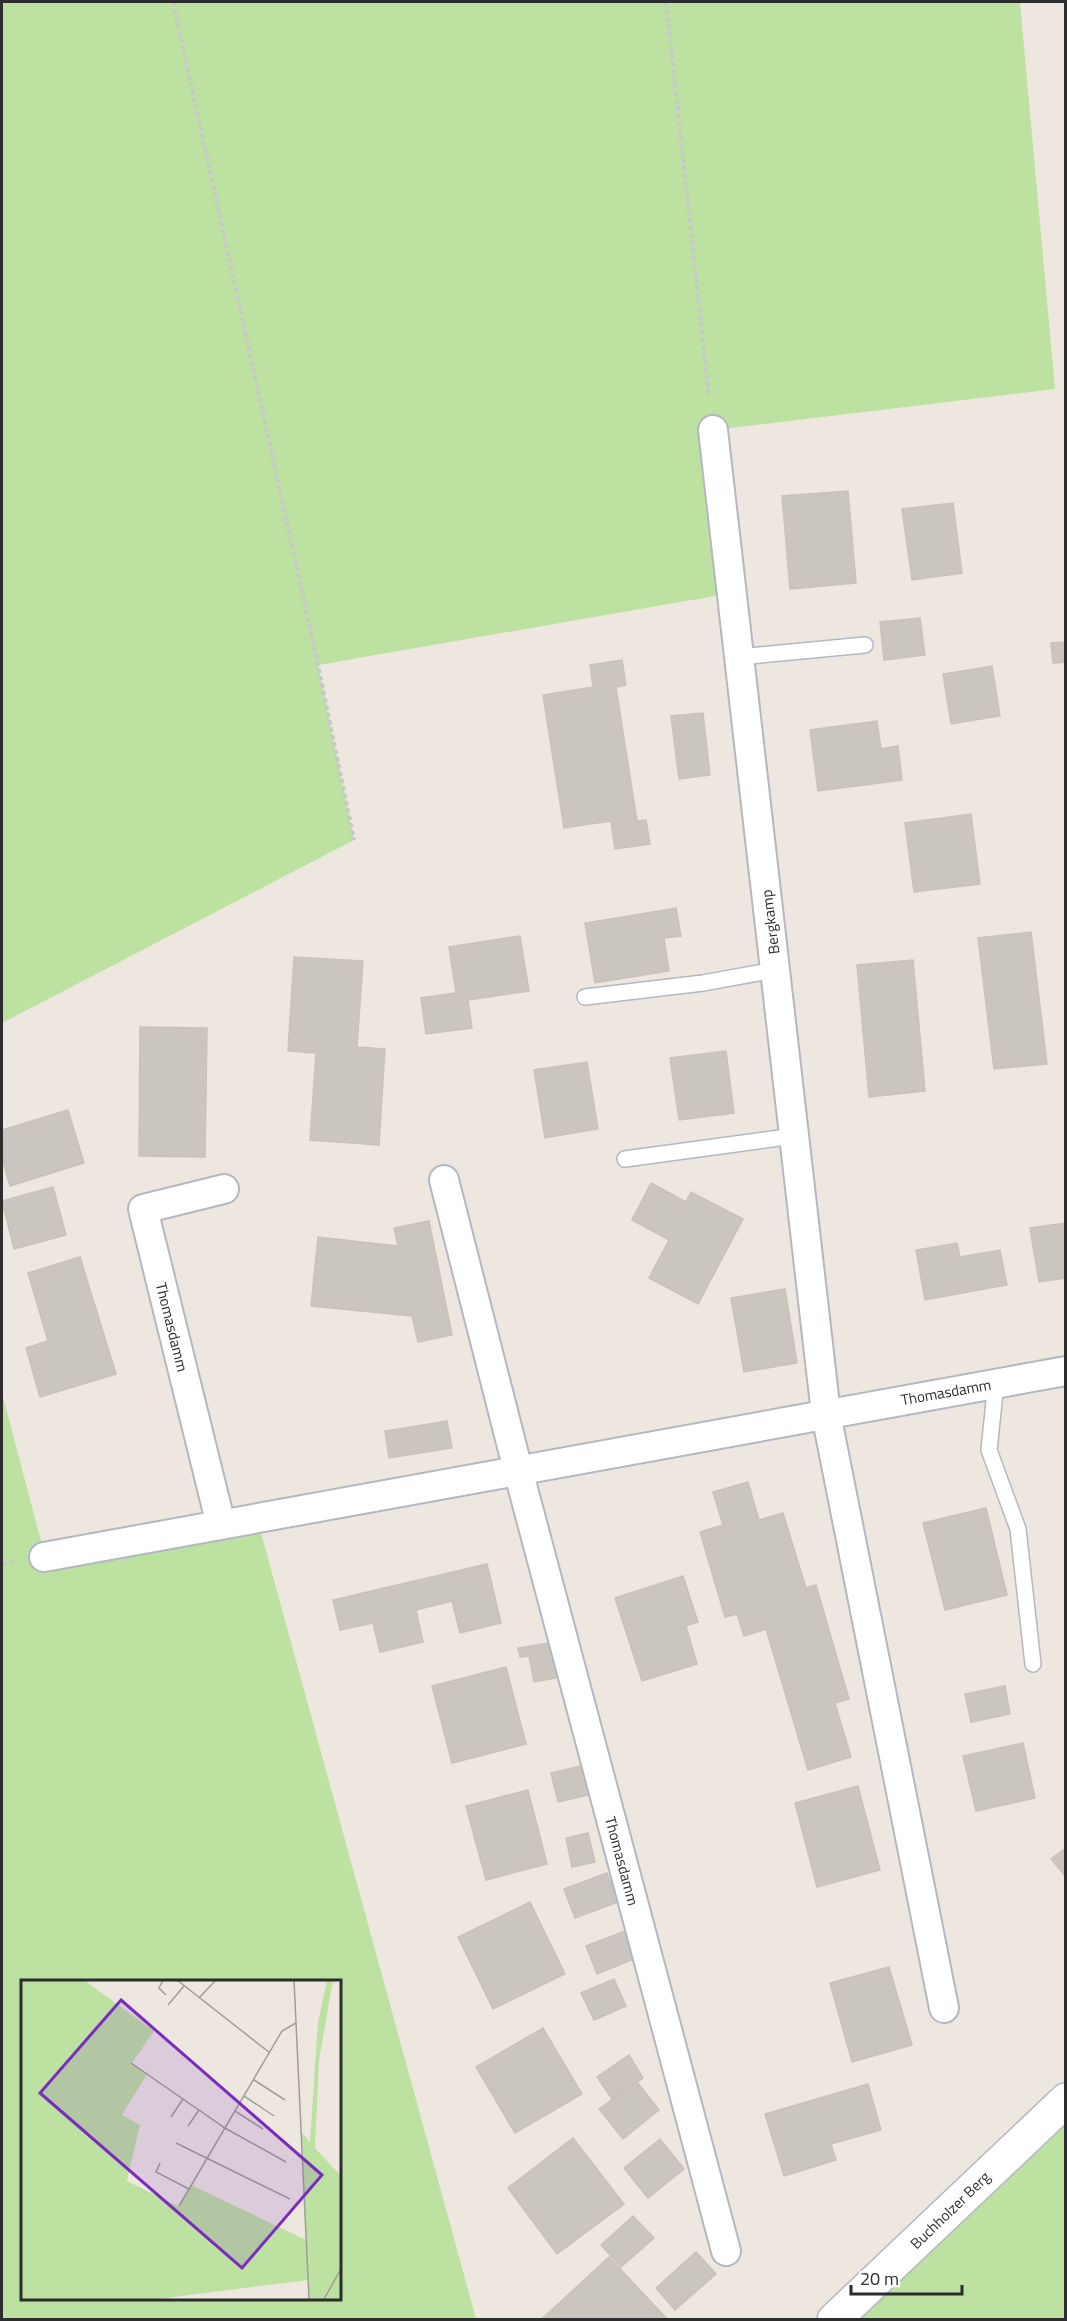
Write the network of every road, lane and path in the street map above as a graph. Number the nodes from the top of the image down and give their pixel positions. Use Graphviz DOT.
graph roads {
  1 [pos="173,2"];
  2 [pos="666,2"];
  3 [pos="713,430"];
  4 [pos="865,645"];
  5 [pos="739,657"];
  6 [pos="354,840"];
  7 [pos="775,970"];
  8 [pos="585,997"];
  9 [pos="794,1136"];
  10 [pos="625,1159"];
  11 [pos="444,1180"];
  12 [pos="224,1189"];
  13 [pos="1065,1371"];
  14 [pos="996,1383"];
  15 [pos="826,1414"];
  16 [pos="518,1470"];
  17 [pos="221,1525"];
  18 [pos="44,1557"];
  19 [pos="1033,1664"];
  20 [pos="944,2008"];
  21 [pos="1065,2100"];
  22 [pos="726,2251"];
  23 [pos="834,2319"];
  1 -- 6 [label="path"];
  2 -- 3 [label="path"];
  3 -- 5 [label="street, Bergkamp"];
  4 -- 5 [label="lane"];
  5 -- 7 [label="street, Bergkamp"];
  7 -- 8 [label="lane"];
  7 -- 9 [label="street, Bergkamp"];
  9 -- 10 [label="lane"];
  9 -- 15 [label="street, Bergkamp"];
  11 -- 16 [label="street, Thomasdamm"];
  12 -- 17 [label="street, Thomasdamm"];
  13 -- 14 [label="street, Thomasdamm"];
  14 -- 15 [label="street, Thomasdamm"];
  14 -- 19 [label="lane"];
  15 -- 16 [label="street, Thomasdamm"];
  15 -- 20 [label="street"];
  16 -- 17 [label="street, Thomasdamm"];
  16 -- 22 [label="street, Thomasdamm"];
  17 -- 18 [label="street, Thomasdamm"];
  21 -- 23 [label="main road, Buchholzer Berg"];
}
